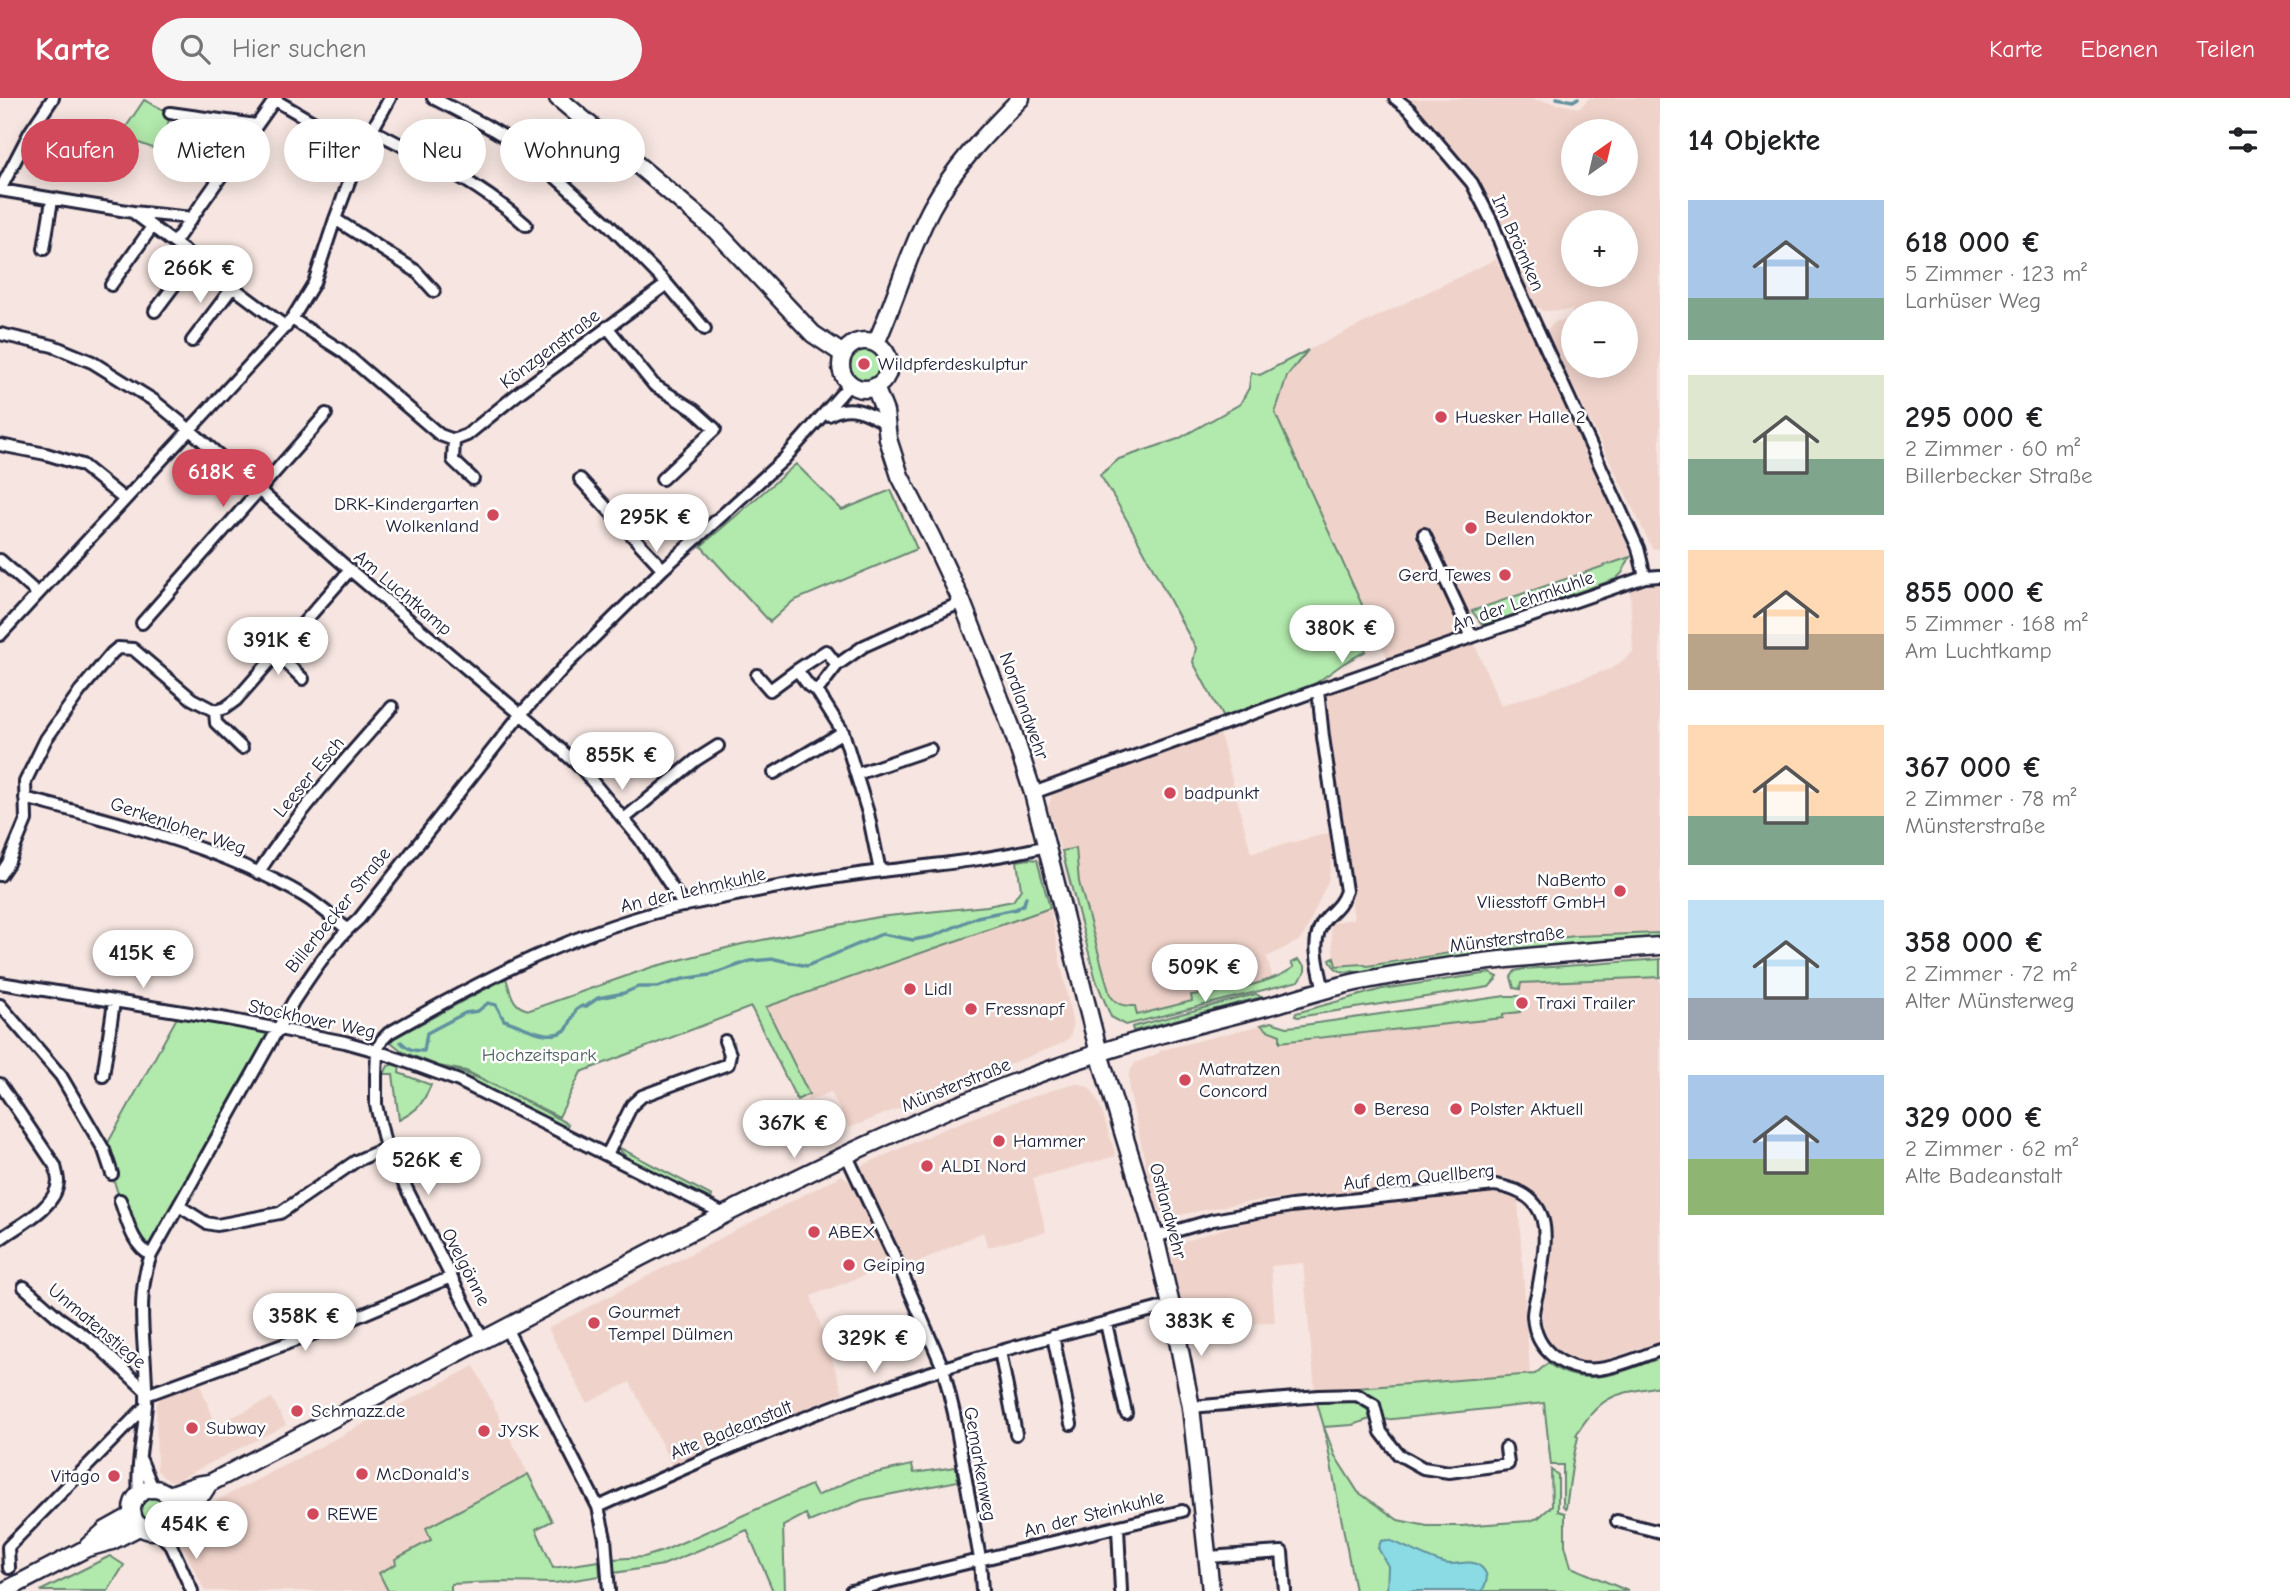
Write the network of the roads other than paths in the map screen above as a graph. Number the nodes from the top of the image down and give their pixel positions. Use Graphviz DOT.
graph roads {
  1 [pos="53,98"];
  2 [pos="390,98"];
  3 [pos="433,98"];
  4 [pos="558,98"];
  5 [pos="1021,98"];
  6 [pos="1395,98"];
  7 [pos="275,99"];
  8 [pos="170,113"];
  9 [pos="213,119"];
  10 [pos="260,119"];
  11 [pos="309,119"];
  12 [pos="378,119"];
  13 [pos="384,136"];
  14 [pos="217,182"];
  15 [pos="349,182"];
  16 [pos="0,190"];
  17 [pos="52,200"];
  18 [pos="133,212"];
  19 [pos="192,218"];
  20 [pos="335,219"];
  21 [pos="526,225"];
  22 [pos="152,227"];
  23 [pos="174,243"];
  24 [pos="44,249"];
  25 [pos="194,259"];
  26 [pos="667,284"];
  27 [pos="111,285"];
  28 [pos="232,288"];
  29 [pos="434,291"];
  30 [pos="155,311"];
  31 [pos="289,323"];
  32 [pos="607,327"];
  33 [pos="705,329"];
  34 [pos="0,334"];
  35 [pos="192,341"];
  36 [pos="876,343"];
  37 [pos="843,354"];
  38 [pos="850,384"];
  39 [pos="875,387"];
  40 [pos="326,414"];
  41 [pos="820,420"];
  42 [pos="886,423"];
  43 [pos="190,430"];
  44 [pos="454,440"];
  45 [pos="0,445"];
  46 [pos="473,479"];
  47 [pos="580,479"];
  48 [pos="662,479"];
  49 [pos="260,492"];
  50 [pos="124,499"];
  51 [pos="1424,534"];
  52 [pos="0,560"];
  53 [pos="663,569"];
  54 [pos="349,570"];
  55 [pos="1660,576"];
  56 [pos="1645,577"];
  57 [pos="37,593"];
  58 [pos="962,602"];
  59 [pos="142,623"];
  60 [pos="0,635"];
  61 [pos="1472,637"];
  62 [pos="276,653"];
  63 [pos="837,665"];
  64 [pos="797,670"];
  65 [pos="757,675"];
  66 [pos="303,679"];
  67 [pos="817,691"];
  68 [pos="1318,691"];
  69 [pos="392,707"];
  70 [pos="215,712"];
  71 [pos="520,715"];
  72 [pos="843,732"];
  73 [pos="718,746"];
  74 [pos="242,748"];
  75 [pos="930,749"];
  76 [pos="774,773"];
  77 [pos="857,774"];
  78 [pos="1033,793"];
  79 [pos="25,798"];
  80 [pos="624,819"];
  81 [pos="1047,846"];
  82 [pos="880,871"];
  83 [pos="258,873"];
  84 [pos="0,875"];
  85 [pos="684,906"];
  86 [pos="347,929"];
  87 [pos="1660,946"];
  88 [pos="0,983"];
  89 [pos="1324,991"];
  90 [pos="114,1002"];
  91 [pos="0,1005"];
  92 [pos="279,1030"];
  93 [pos="725,1041"];
  94 [pos="377,1051"];
  95 [pos="1099,1053"];
  96 [pos="103,1076"];
  97 [pos="0,1084"];
  98 [pos="386,1148"];
  99 [pos="846,1154"];
  100 [pos="607,1155"];
  101 [pos="112,1174"];
  102 [pos="120,1200"];
  103 [pos="179,1206"];
  104 [pos="724,1214"];
  105 [pos="1155,1237"];
  106 [pos="0,1239"];
  107 [pos="151,1255"];
  108 [pos="451,1277"];
  109 [pos="24,1287"];
  110 [pos="1171,1306"];
  111 [pos="1106,1323"];
  112 [pos="506,1328"];
  113 [pos="1054,1336"];
  114 [pos="483,1340"];
  115 [pos="1660,1350"];
  116 [pos="1000,1351"];
  117 [pos="943,1368"];
  118 [pos="146,1397"];
  119 [pos="1191,1406"];
  120 [pos="1126,1413"];
  121 [pos="1071,1424"];
  122 [pos="1016,1434"];
  123 [pos="1506,1448"];
  124 [pos="146,1492"];
  125 [pos="598,1507"];
  126 [pos="1182,1511"];
  127 [pos="157,1517"];
  128 [pos="1617,1521"];
  129 [pos="1118,1528"];
  130 [pos="1660,1532"];
  131 [pos="1208,1557"];
  132 [pos="980,1559"];
  133 [pos="9,1568"];
  134 [pos="13,1589"];
  135 [pos="192,1591"];
  136 [pos="609,1591"];
  137 [pos="851,1591"];
  138 [pos="982,1591"];
  139 [pos="1121,1591"];
  140 [pos="1211,1591"];
  141 [pos="1285,1591"];
  1 -- 16 [label="street"];
  2 -- 12 [label="street"];
  3 -- 26 [label="street"];
  4 -- 37 [label="main road"];
  5 -- 36 [label="main road"];
  6 -- 56 [label="street, Im Brömken"];
  7 -- 10 [label="street"];
  7 -- 11 [label="street"];
  8 -- 9 [label="street"];
  13 -- 21 [label="street"];
  14 -- 19 [label="street"];
  15 -- 20 [label="street"];
  16 -- 17 [label="street"];
  17 -- 18 [label="street"];
  17 -- 24 [label="street"];
  18 -- 19 [label="street"];
  18 -- 22 [label="street"];
  19 -- 23 [label="street"];
  20 -- 29 [label="street"];
  20 -- 31 [label="street"];
  22 -- 23 [label="street"];
  22 -- 27 [label="street"];
  23 -- 25 [label="street"];
  25 -- 28 [label="street"];
  25 -- 30 [label="street"];
  26 -- 32 [label="street, Könzgenstraße"];
  26 -- 33 [label="street"];
  28 -- 31 [label="street"];
  28 -- 35 [label="street"];
  31 -- 43 [label="street"];
  31 -- 44 [label="street"];
  32 -- 44 [label="street, Könzgenstraße"];
  32 -- 48 [label="street"];
  34 -- 43 [label="street, Am Luchtkamp"];
  36 -- 37 [label="main road"];
  36 -- 39 [label="main road"];
  37 -- 38 [label="main road"];
  38 -- 39 [label="main road"];
  38 -- 41 [label="street, Billerbecker Straße"];
  39 -- 42 [label="main road, Nordlandwehr"];
  40 -- 49 [label="street"];
  41 -- 42 [label="street, Billerbecker Straße"];
  41 -- 53 [label="street, Billerbecker Straße"];
  42 -- 58 [label="main road, Nordlandwehr"];
  43 -- 49 [label="street, Am Luchtkamp"];
  43 -- 50 [label="street"];
  44 -- 46 [label="street"];
  45 -- 50 [label="street"];
  47 -- 53 [label="street"];
  49 -- 54 [label="street, Am Luchtkamp"];
  49 -- 59 [label="street"];
  50 -- 57 [label="street"];
  51 -- 61 [label="street"];
  52 -- 57 [label="street"];
  53 -- 71 [label="street, Billerbecker Straße"];
  54 -- 62 [label="street"];
  54 -- 71 [label="street, Am Luchtkamp"];
  55 -- 56 [label="street, An der Lehmkuhle"];
  56 -- 61 [label="street, An der Lehmkuhle"];
  57 -- 60 [label="street"];
  58 -- 63 [label="street"];
  58 -- 78 [label="main road, Nordlandwehr"];
  61 -- 68 [label="street, An der Lehmkuhle"];
  62 -- 66 [label="street"];
  62 -- 70 [label="street"];
  63 -- 64 [label="street"];
  63 -- 67 [label="street"];
  64 -- 65 [label="street"];
  64 -- 67 [label="street"];
  67 -- 72 [label="street"];
  68 -- 78 [label="street, An der Lehmkuhle"];
  68 -- 89 [label="street"];
  69 -- 83 [label="street, Leeser Esch"];
  70 -- 74 [label="street"];
  70 -- 79 [label="street"];
  71 -- 80 [label="street, Am Luchtkamp"];
  71 -- 86 [label="street, Billerbecker Straße"];
  72 -- 76 [label="street"];
  72 -- 77 [label="street"];
  73 -- 80 [label="street"];
  75 -- 77 [label="street"];
  77 -- 82 [label="street"];
  78 -- 81 [label="main road, Nordlandwehr"];
  79 -- 83 [label="street, Gerkenloher Weg"];
  79 -- 84 [label="street"];
  80 -- 85 [label="street, Am Luchtkamp"];
  81 -- 82 [label="street, An der Lehmkuhle"];
  81 -- 95 [label="main road, Nordlandwehr"];
  82 -- 85 [label="street, An der Lehmkuhle"];
  83 -- 86 [label="street, Gerkenloher Weg"];
  85 -- 94 [label="street, An der Lehmkuhle"];
  86 -- 92 [label="street, Billerbecker Straße"];
  87 -- 89 [label="main road, Münsterstraße"];
  88 -- 90 [label="street, Stockhover Weg"];
  89 -- 95 [label="main road, Münsterstraße"];
  90 -- 92 [label="street, Stockhover Weg"];
  90 -- 96 [label="street"];
  91 -- 101 [label="street"];
  92 -- 94 [label="street, Stockhover Weg"];
  92 -- 103 [label="street, Billerbecker Straße"];
  93 -- 100 [label="street"];
  94 -- 98 [label="street, Ovelgönne"];
  94 -- 100 [label="street, Stockhover Weg"];
  95 -- 99 [label="main road, Münsterstraße"];
  95 -- 105 [label="main road, Ostlandwehr"];
  97 -- 106 [label="street"];
  98 -- 103 [label="street"];
  98 -- 108 [label="street, Ovelgönne"];
  99 -- 104 [label="main road, Münsterstraße"];
  99 -- 117 [label="street, Gemarkenweg"];
  100 -- 104 [label="street, Stockhover Weg"];
  102 -- 107 [label="street"];
  103 -- 107 [label="street, Billerbecker Straße"];
  104 -- 112 [label="main road, Münsterstraße"];
  105 -- 110 [label="main road, Ostlandwehr"];
  105 -- 115 [label="street, Auf dem Quellberg"];
  107 -- 118 [label="street, Billerbecker Straße"];
  108 -- 114 [label="street, Ovelgönne"];
  108 -- 118 [label="street"];
  109 -- 118 [label="street, Unmatenstiege"];
  110 -- 111 [label="street, Alte Badeanstalt"];
  110 -- 119 [label="main road, Ostlandwehr"];
  111 -- 113 [label="street, Alte Badeanstalt"];
  111 -- 120 [label="street"];
  112 -- 114 [label="main road, Münsterstraße"];
  112 -- 125 [label="street"];
  113 -- 116 [label="street, Alte Badeanstalt"];
  113 -- 121 [label="street"];
  114 -- 127 [label="main road, Münsterstraße"];
  116 -- 117 [label="street, Alte Badeanstalt"];
  116 -- 122 [label="street"];
  117 -- 125 [label="street, Alte Badeanstalt"];
  117 -- 132 [label="street, Gemarkenweg"];
  118 -- 124 [label="street, Billerbecker Straße"];
  118 -- 133 [label="street"];
  119 -- 123 [label="street"];
  119 -- 131 [label="main road, Ostlandwehr"];
  124 -- 127 [label="main road"];
  124 -- 127 [label="main road"];
  125 -- 136 [label="street"];
  126 -- 129 [label="street, An der Steinkuhle"];
  127 -- 134 [label="main road, Münsterstraße"];
  127 -- 135 [label="street"];
  128 -- 130 [label="street"];
  129 -- 132 [label="street, An der Steinkuhle"];
  129 -- 139 [label="street"];
  131 -- 140 [label="main road, Ostlandwehr"];
  131 -- 141 [label="street"];
  132 -- 137 [label="street, An der Steinkuhle"];
  132 -- 138 [label="street, Gemarkenweg"];
}
